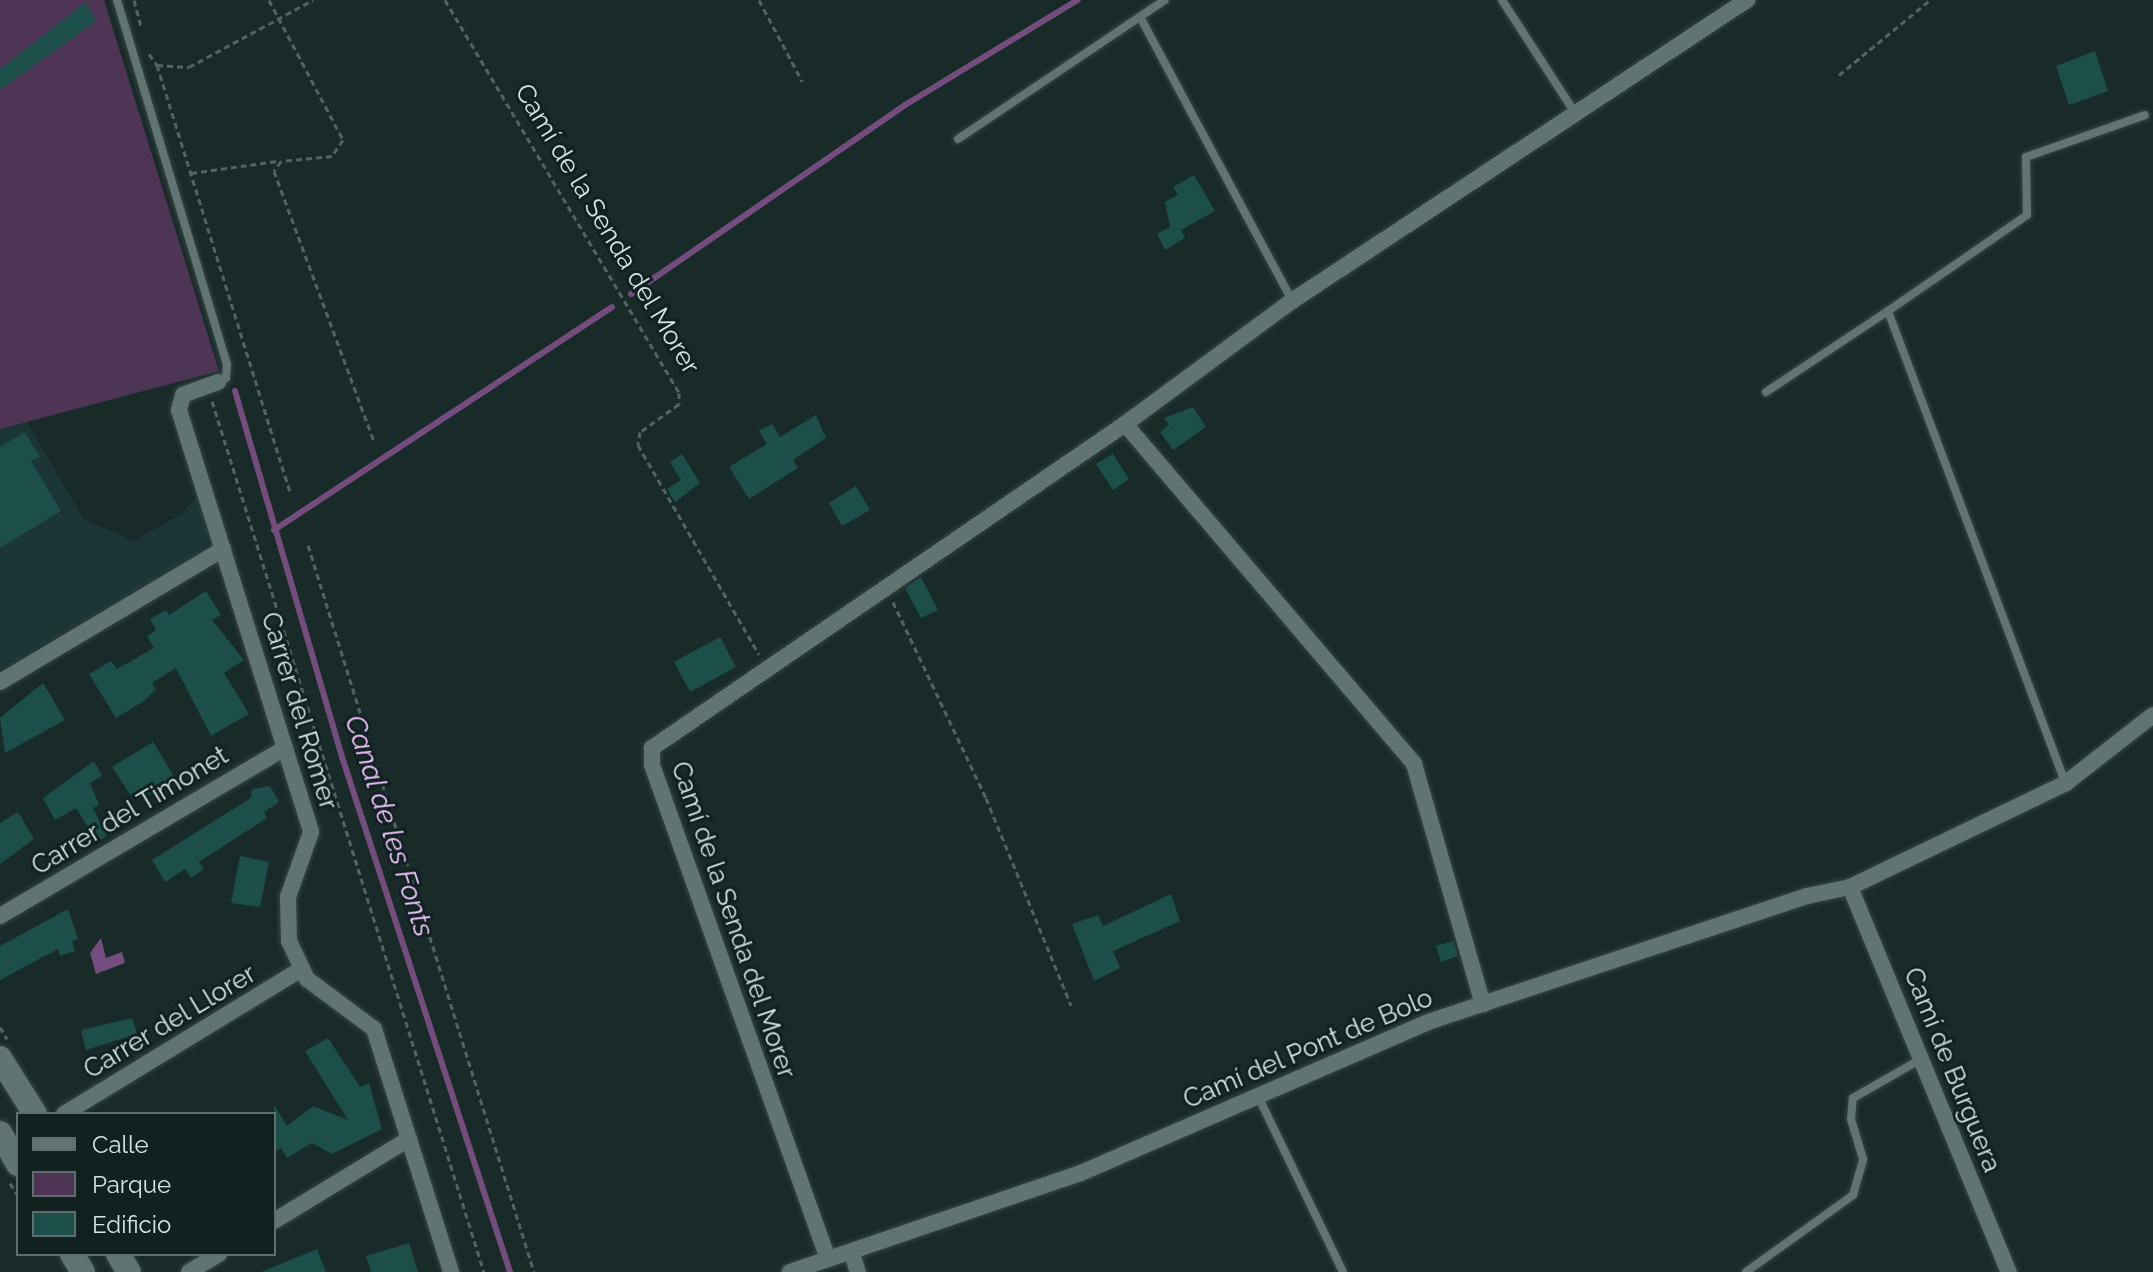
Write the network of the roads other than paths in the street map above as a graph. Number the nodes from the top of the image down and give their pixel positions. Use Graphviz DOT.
graph roads {
  1 [pos="117,0"];
  2 [pos="1165,0"];
  3 [pos="1502,0"];
  4 [pos="1747,0"];
  5 [pos="1140,17"];
  6 [pos="2145,115"];
  7 [pos="1578,117"];
  8 [pos="958,139"];
  9 [pos="1292,301"];
  10 [pos="1888,311"];
  11 [pos="213,383"];
  12 [pos="1766,392"];
  13 [pos="1125,424"];
  14 [pos="223,549"];
  15 [pos="0,682"];
  16 [pos="2153,715"];
  17 [pos="285,748"];
  18 [pos="2066,783"];
  19 [pos="1850,887"];
  20 [pos="0,916"];
  21 [pos="300,970"];
  22 [pos="1483,1004"];
  23 [pos="0,1058"];
  24 [pos="1922,1059"];
  25 [pos="1256,1092"];
  26 [pos="34,1112"];
  27 [pos="67,1112"];
  28 [pos="0,1133"];
  29 [pos="409,1139"];
  30 [pos="16,1161"];
  31 [pos="276,1220"];
  32 [pos="852,1254"];
  33 [pos="216,1256"];
  34 [pos="828,1259"];
  35 [pos="189,1272"];
  36 [pos="451,1272"];
  37 [pos="790,1272"];
  38 [pos="858,1272"];
  39 [pos="1343,1272"];
  40 [pos="1746,1272"];
  41 [pos="2009,1272"];
  1 -- 11 [label="lane"];
  2 -- 5 [label="lane"];
  3 -- 7 [label="lane"];
  4 -- 7 [label="street"];
  5 -- 8 [label="lane"];
  5 -- 9 [label="lane"];
  6 -- 10 [label="lane"];
  7 -- 9 [label="street"];
  9 -- 13 [label="street"];
  10 -- 12 [label="lane"];
  10 -- 18 [label="lane"];
  11 -- 14 [label="street, Carrer del Romer"];
  13 -- 22 [label="street"];
  13 -- 34 [label="street, Camí de la Senda del Morer"];
  14 -- 15 [label="street"];
  14 -- 17 [label="street, Carrer del Romer"];
  16 -- 18 [label="street, Camí del Pont de Bolo"];
  17 -- 20 [label="street, Carrer del Timonet"];
  17 -- 21 [label="street, Carrer del Romer"];
  18 -- 19 [label="street, Camí del Pont de Bolo"];
  19 -- 22 [label="street, Camí del Pont de Bolo"];
  19 -- 24 [label="street, Camí de Burguera"];
  21 -- 27 [label="street, Carrer del Llorer"];
  21 -- 29 [label="street"];
  22 -- 25 [label="street, Camí del Pont de Bolo"];
  23 -- 26 [label="street"];
  24 -- 40 [label="lane"];
  24 -- 41 [label="street, Camí de Burguera"];
  25 -- 32 [label="street, Camí del Pont de Bolo"];
  25 -- 39 [label="lane"];
  28 -- 30 [label="street"];
  29 -- 31 [label="street"];
  29 -- 36 [label="street"];
  32 -- 34 [label="street, Camí del Pont de Bolo"];
  32 -- 38 [label="street"];
  33 -- 35 [label="street"];
  34 -- 37 [label="street, Camí del Pont de Bolo"];
}
